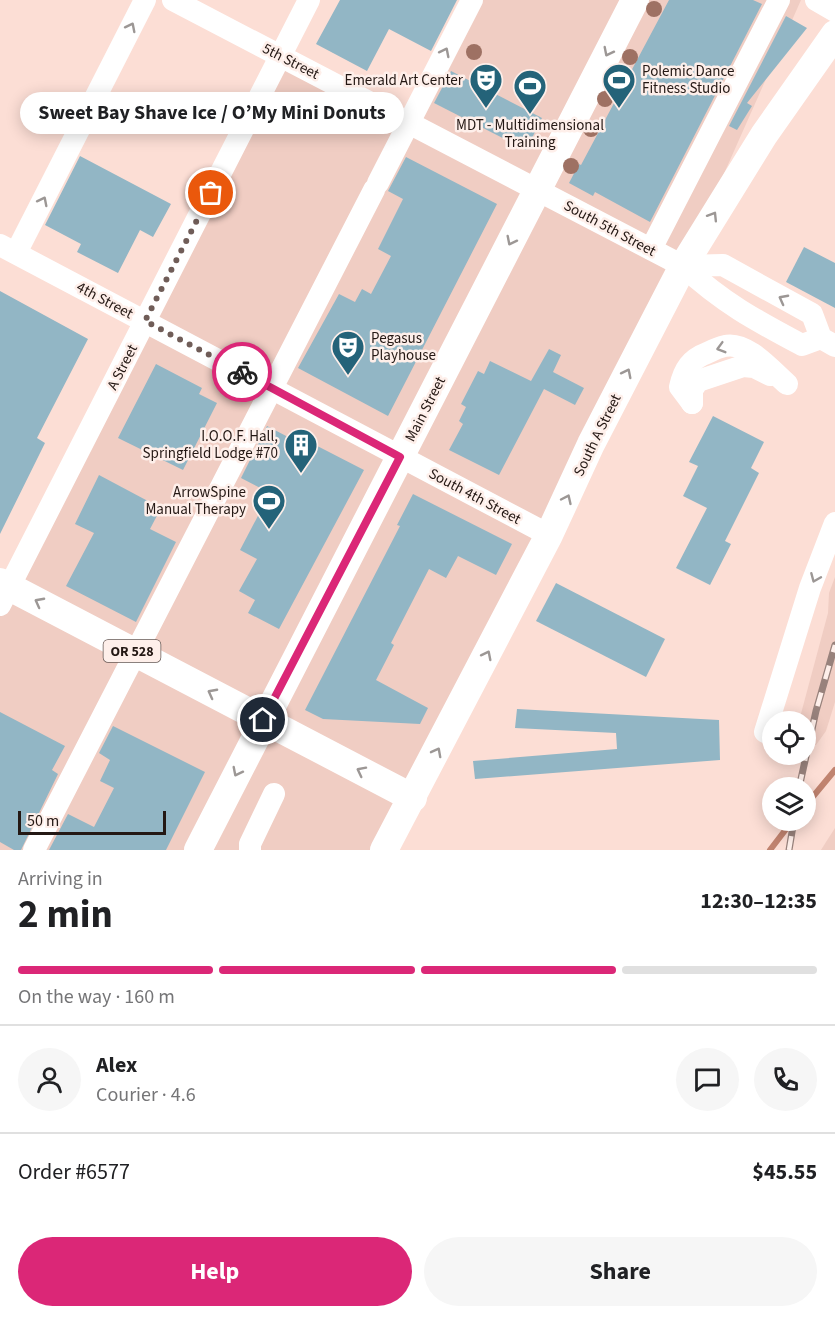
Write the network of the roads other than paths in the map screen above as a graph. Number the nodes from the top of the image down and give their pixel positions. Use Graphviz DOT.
graph roads {
  1 [pos="145,0"];
  2 [pos="173,0"];
  3 [pos="309,0"];
  4 [pos="472,0"];
  5 [pos="635,0"];
  6 [pos="779,0"];
  7 [pos="816,0"];
  8 [pos="835,11"];
  9 [pos="835,34"];
  10 [pos="281,56"];
  11 [pos="409,123"];
  12 [pos="538,189"];
  13 [pos="8,249"];
  14 [pos="651,249"];
  15 [pos="683,266"];
  16 [pos="145,321"];
  17 [pos="828,342"];
  18 [pos="273,388"];
  19 [pos="400,457"];
  20 [pos="835,523"];
  21 [pos="549,536"];
  22 [pos="3,591"];
  23 [pos="136,653"];
  24 [pos="772,711"];
  25 [pos="263,720"];
  26 [pos="274,794"];
  27 [pos="413,798"];
  28 [pos="34,850"];
  29 [pos="198,850"];
  30 [pos="250,850"];
  31 [pos="384,850"];
  13 -- 1 [label="street, one-way"];
  2 -- 10 [label="street, 5th Street"];
  3 -- 10 [label="street, A Street"];
  11 -- 4 [label="street, one-way"];
  5 -- 12 [label="main road, Main Street, one-way"];
  6 -- 14 [label="street"];
  7 -- 8 [label="street"];
  15 -- 9 [label="main road, South A Street, one-way"];
  10 -- 11 [label="street, 5th Street"];
  10 -- 16 [label="street, A Street"];
  11 -- 12 [label="street, 5th Street"];
  11 -- 18 [label="street"];
  12 -- 14 [label="street, South 5th Street"];
  12 -- 19 [label="main road, Main Street, one-way"];
  13 -- 16 [label="street, 4th Street"];
  14 -- 15 [label="street, South 5th Street"];
  15 -- 17 [label="street, South 5th Street, one-way"];
  17 -- 15 [label="street, South 5th Street, one-way"];
  21 -- 15 [label="main road, South A Street, one-way"];
  16 -- 18 [label="street, 4th Street"];
  16 -- 22 [label="street, A Street"];
  18 -- 19 [label="street, 4th Street"];
  18 -- 23 [label="street"];
  19 -- 21 [label="street, South 4th Street"];
  19 -- 25 [label="main road, Main Street"];
  20 -- 24 [label="street, one-way"];
  27 -- 21 [label="main road, South A Street, one-way"];
  23 -- 22 [label="main road, OR 528, one-way"];
  25 -- 23 [label="main road, OR 528, one-way"];
  23 -- 28 [label="street"];
  27 -- 25 [label="main road, OR 528, one-way"];
  25 -- 29 [label="main road, Main Street, one-way"];
  26 -- 30 [label="street"];
  27 -- 31 [label="main road, South A Street"];
}
